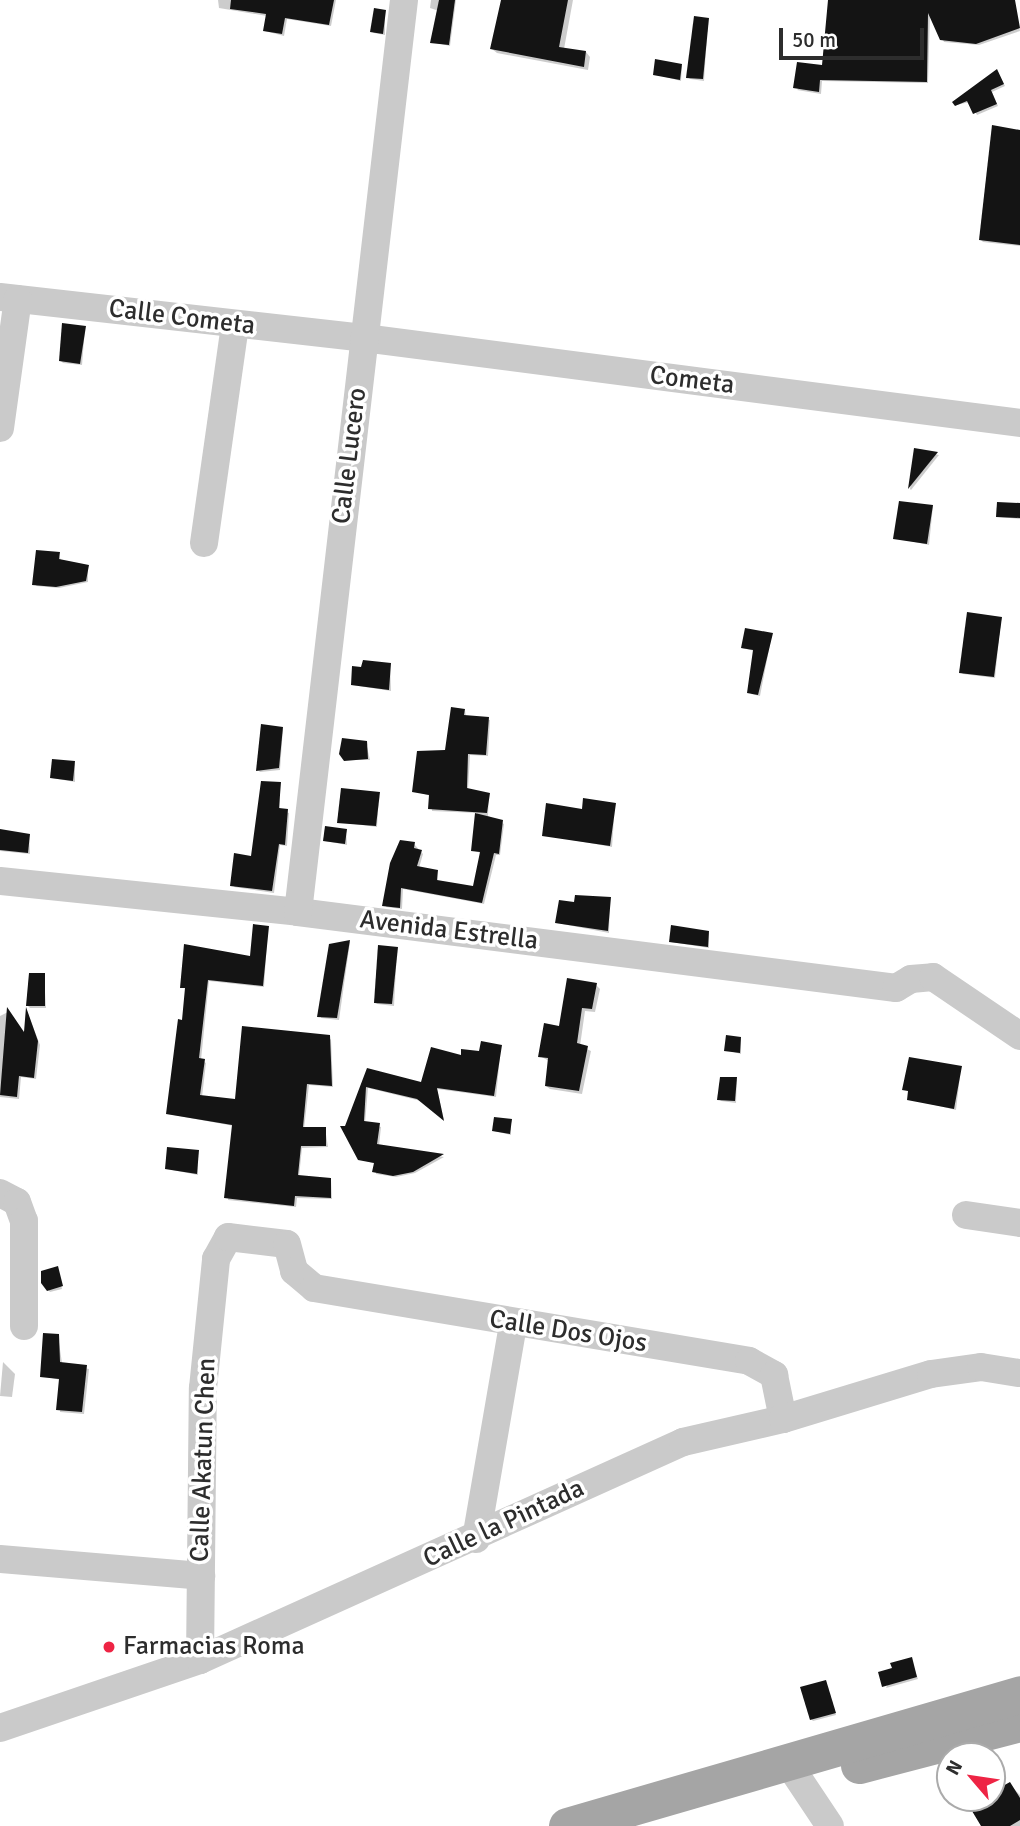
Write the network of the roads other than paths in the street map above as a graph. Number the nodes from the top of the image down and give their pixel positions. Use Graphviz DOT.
graph roads {
  1 [pos="404,0"];
  2 [pos="9,298"];
  3 [pos="235,324"];
  4 [pos="364,338"];
  5 [pos="1020,423"];
  6 [pos="0,428"];
  7 [pos="204,543"];
  8 [pos="0,881"];
  9 [pos="298,912"];
  10 [pos="1014,1031"];
  11 [pos="3,1194"];
  12 [pos="966,1214"];
  13 [pos="1020,1223"];
  14 [pos="216,1259"];
  15 [pos="513,1324"];
  16 [pos="24,1326"];
  17 [pos="1020,1373"];
  18 [pos="783,1419"];
  19 [pos="476,1539"];
  20 [pos="0,1559"];
  21 [pos="201,1576"];
  22 [pos="200,1660"];
  23 [pos="1020,1693"];
  24 [pos="1020,1723"];
  25 [pos="0,1728"];
  26 [pos="793,1771"];
  27 [pos="567,1826"];
  28 [pos="649,1826"];
  29 [pos="830,1826"];
  1 -- 4 [label="street, Calle Lucero"];
  2 -- 3 [label="street, Calle Cometa"];
  2 -- 6 [label="street"];
  3 -- 4 [label="street, Calle Cometa"];
  3 -- 7 [label="street"];
  4 -- 5 [label="street, Cometa"];
  4 -- 9 [label="street, Calle Lucero"];
  8 -- 9 [label="street, Avenida Estrella"];
  9 -- 10 [label="street, Avenida Estrella"];
  11 -- 16 [label="street"];
  12 -- 13 [label="street"];
  14 -- 15 [label="street, Calle Dos Ojos"];
  14 -- 21 [label="street, Calle Akatun Chen"];
  15 -- 18 [label="street, Calle Dos Ojos"];
  15 -- 19 [label="street"];
  17 -- 18 [label="street, Calle la Pintada"];
  18 -- 19 [label="street, Calle la Pintada"];
  19 -- 22 [label="street, Calle la Pintada"];
  20 -- 21 [label="street"];
  21 -- 22 [label="street, Calle Akatun Chen"];
  22 -- 25 [label="street, Calle la Pintada"];
  23 -- 26 [label="main road"];
  24 -- 26 [label="main road"];
  26 -- 27 [label="main road"];
  26 -- 28 [label="main road"];
  26 -- 29 [label="street"];
}
